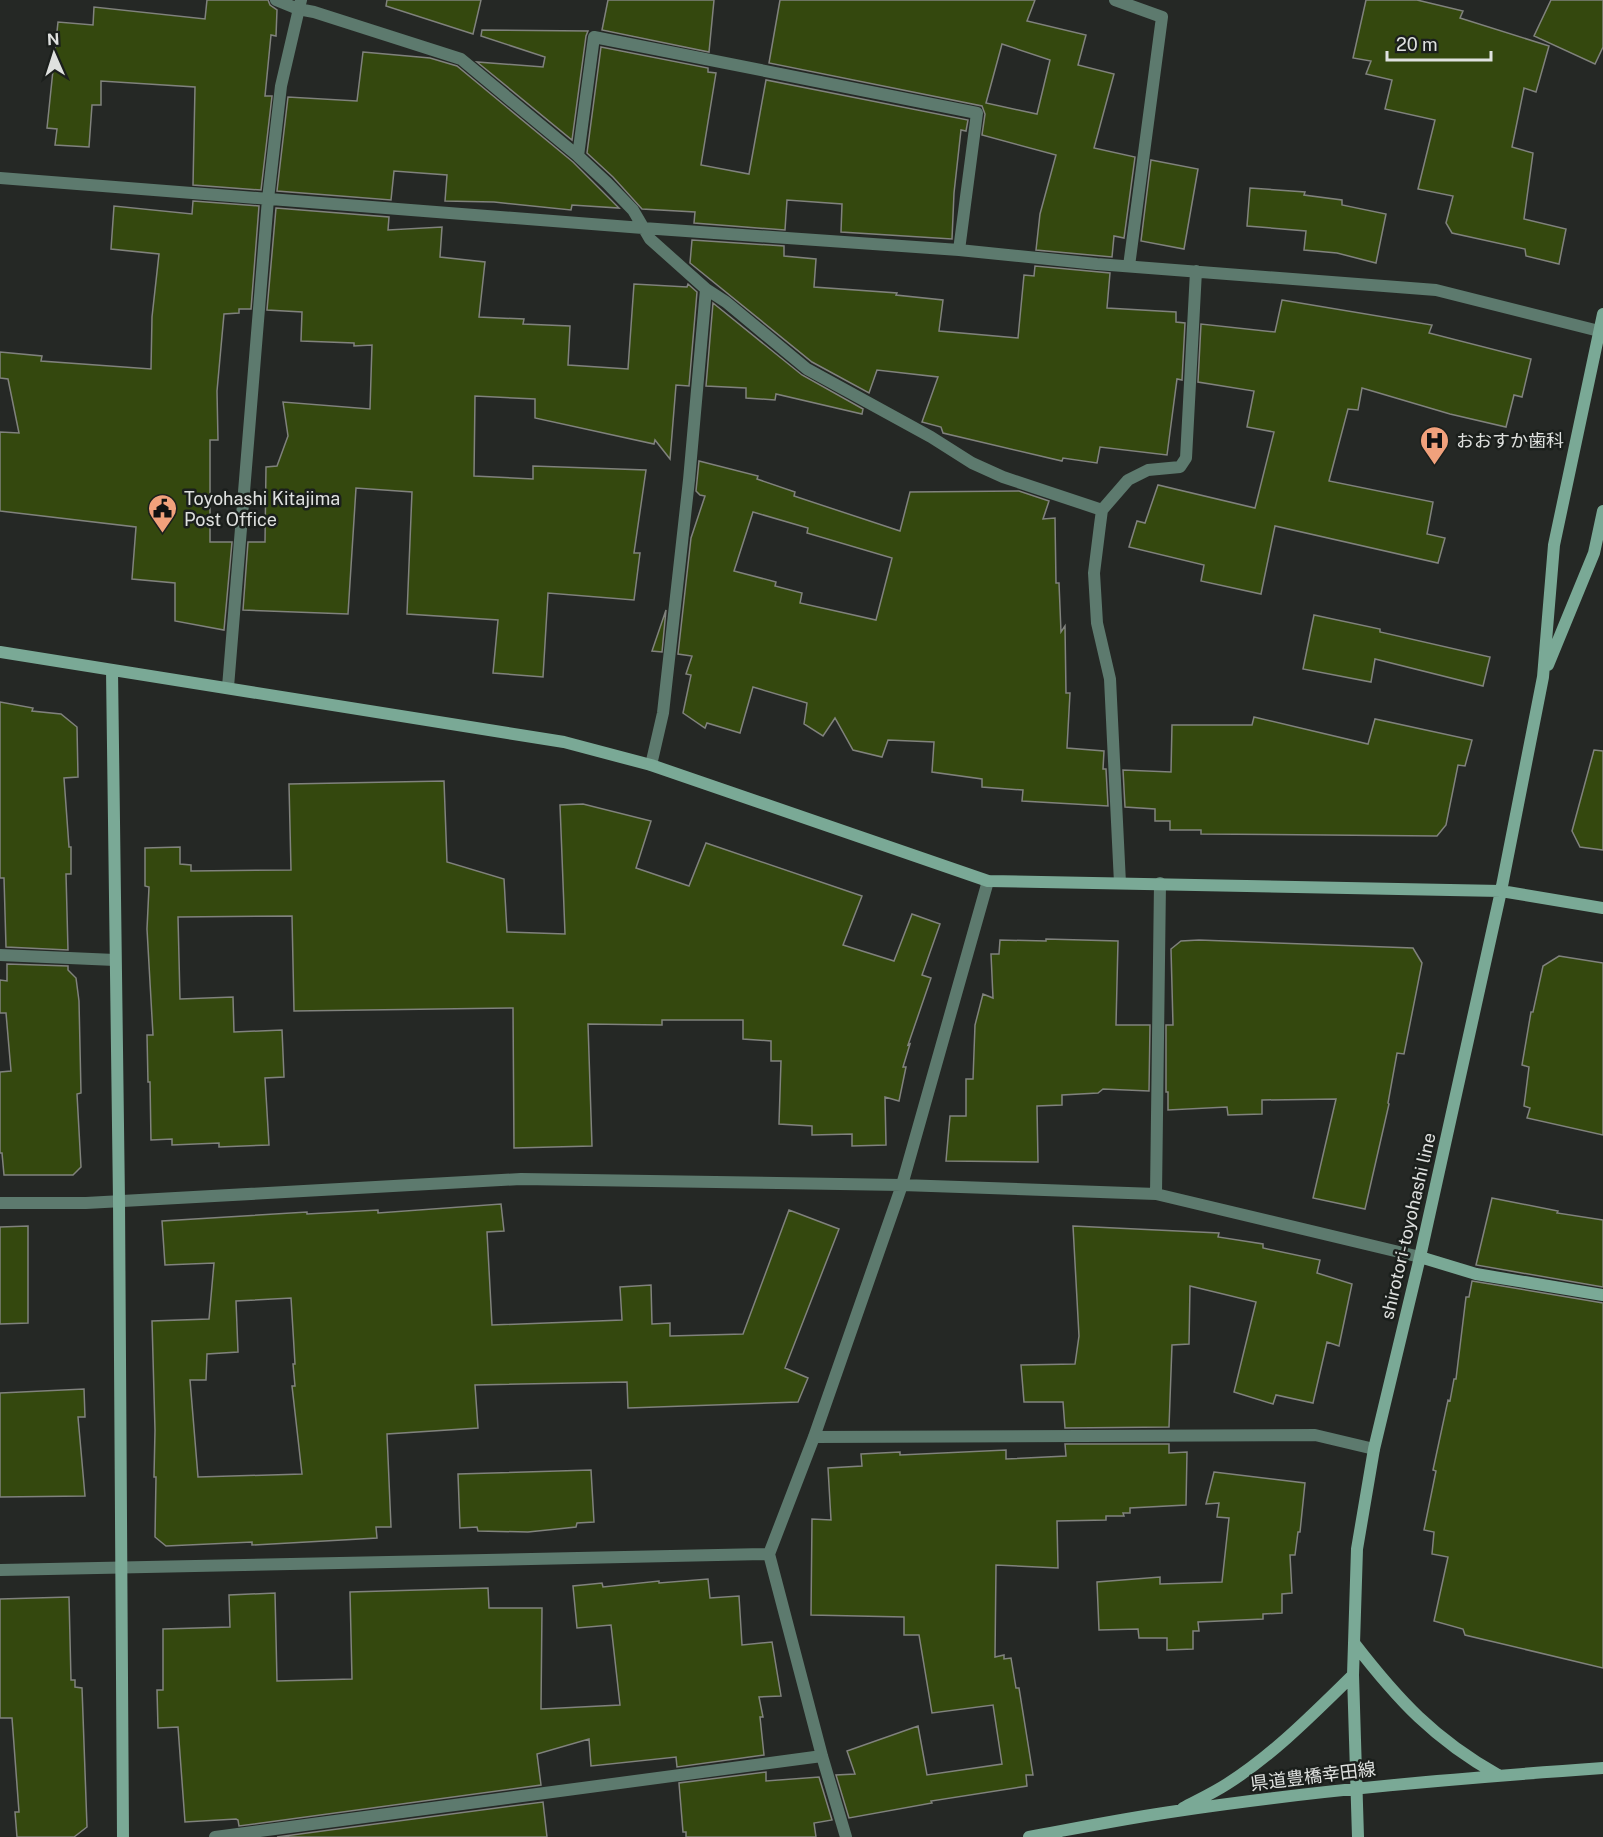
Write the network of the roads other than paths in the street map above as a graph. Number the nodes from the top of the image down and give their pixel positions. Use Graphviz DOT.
graph roads {
  1 [pos="276,0"];
  2 [pos="1115,0"];
  3 [pos="299,5"];
  4 [pos="578,156"];
  5 [pos="0,178"];
  6 [pos="268,199"];
  7 [pos="643,228"];
  8 [pos="959,250"];
  9 [pos="1129,266"];
  10 [pos="1196,271"];
  11 [pos="706,289"];
  12 [pos="1603,314"];
  13 [pos="1599,332"];
  14 [pos="1102,510"];
  15 [pos="1603,511"];
  16 [pos="0,652"];
  17 [pos="112,670"];
  18 [pos="1544,677"];
  19 [pos="228,687"];
  20 [pos="651,765"];
  21 [pos="988,881"];
  22 [pos="1120,883"];
  23 [pos="1160,884"];
  24 [pos="1501,891"];
  25 [pos="1603,908"];
  26 [pos="0,956"];
  27 [pos="115,960"];
  28 [pos="902,1185"];
  29 [pos="1156,1194"];
  30 [pos="119,1201"];
  31 [pos="0,1203"];
  32 [pos="1420,1257"];
  33 [pos="1603,1295"];
  34 [pos="814,1437"];
  35 [pos="1374,1449"];
  36 [pos="769,1554"];
  37 [pos="121,1568"];
  38 [pos="0,1570"];
  39 [pos="1354,1643"];
  40 [pos="1353,1675"];
  41 [pos="822,1756"];
  42 [pos="1603,1768"];
  43 [pos="1498,1775"];
  44 [pos="1356,1789"];
  45 [pos="1176,1811"];
  46 [pos="123,1837"];
  47 [pos="215,1837"];
  48 [pos="846,1837"];
  49 [pos="1029,1837"];
  50 [pos="1358,1837"];
  1 -- 3 [label="street"];
  2 -- 9 [label="street"];
  3 -- 4 [label="street"];
  3 -- 6 [label="street"];
  4 -- 7 [label="street"];
  4 -- 8 [label="street"];
  5 -- 6 [label="street"];
  6 -- 7 [label="street"];
  6 -- 19 [label="street"];
  7 -- 8 [label="street"];
  7 -- 11 [label="street"];
  8 -- 9 [label="street"];
  9 -- 10 [label="street"];
  10 -- 13 [label="street"];
  10 -- 14 [label="street"];
  11 -- 14 [label="street"];
  11 -- 20 [label="street"];
  12 -- 13 [label="street, shirotori-toyohashi line"];
  13 -- 18 [label="street, shirotori-toyohashi line"];
  14 -- 22 [label="street"];
  15 -- 18 [label="street, shirotori-toyohashi line"];
  16 -- 17 [label="street"];
  17 -- 19 [label="street"];
  17 -- 27 [label="street"];
  18 -- 24 [label="street, shirotori-toyohashi line"];
  19 -- 20 [label="street"];
  20 -- 21 [label="street"];
  21 -- 22 [label="street"];
  21 -- 28 [label="street"];
  22 -- 23 [label="street"];
  23 -- 24 [label="street"];
  23 -- 29 [label="street"];
  24 -- 25 [label="street"];
  24 -- 32 [label="street, shirotori-toyohashi line"];
  26 -- 27 [label="street"];
  27 -- 30 [label="street"];
  28 -- 29 [label="street"];
  28 -- 30 [label="street"];
  28 -- 34 [label="street"];
  29 -- 32 [label="street"];
  30 -- 31 [label="street"];
  30 -- 37 [label="street"];
  32 -- 33 [label="street"];
  32 -- 35 [label="street, shirotori-toyohashi line"];
  34 -- 35 [label="street"];
  34 -- 36 [label="street"];
  35 -- 39 [label="street, shirotori-toyohashi line"];
  36 -- 37 [label="street"];
  36 -- 41 [label="street"];
  37 -- 38 [label="street"];
  37 -- 46 [label="street"];
  39 -- 40 [label="street, shirotori-toyohashi line"];
  39 -- 43 [label="street"];
  40 -- 44 [label="street, shirotori-toyohashi line"];
  40 -- 45 [label="street"];
  41 -- 47 [label="street"];
  41 -- 48 [label="street"];
  42 -- 43 [label="street, 県道豊橋幸田線"];
  43 -- 44 [label="street, 県道豊橋幸田線"];
  44 -- 45 [label="street, 県道豊橋幸田線"];
  44 -- 50 [label="street, shirotori-toyohashi line"];
  45 -- 49 [label="street, 県道豊橋幸田線"];
}
